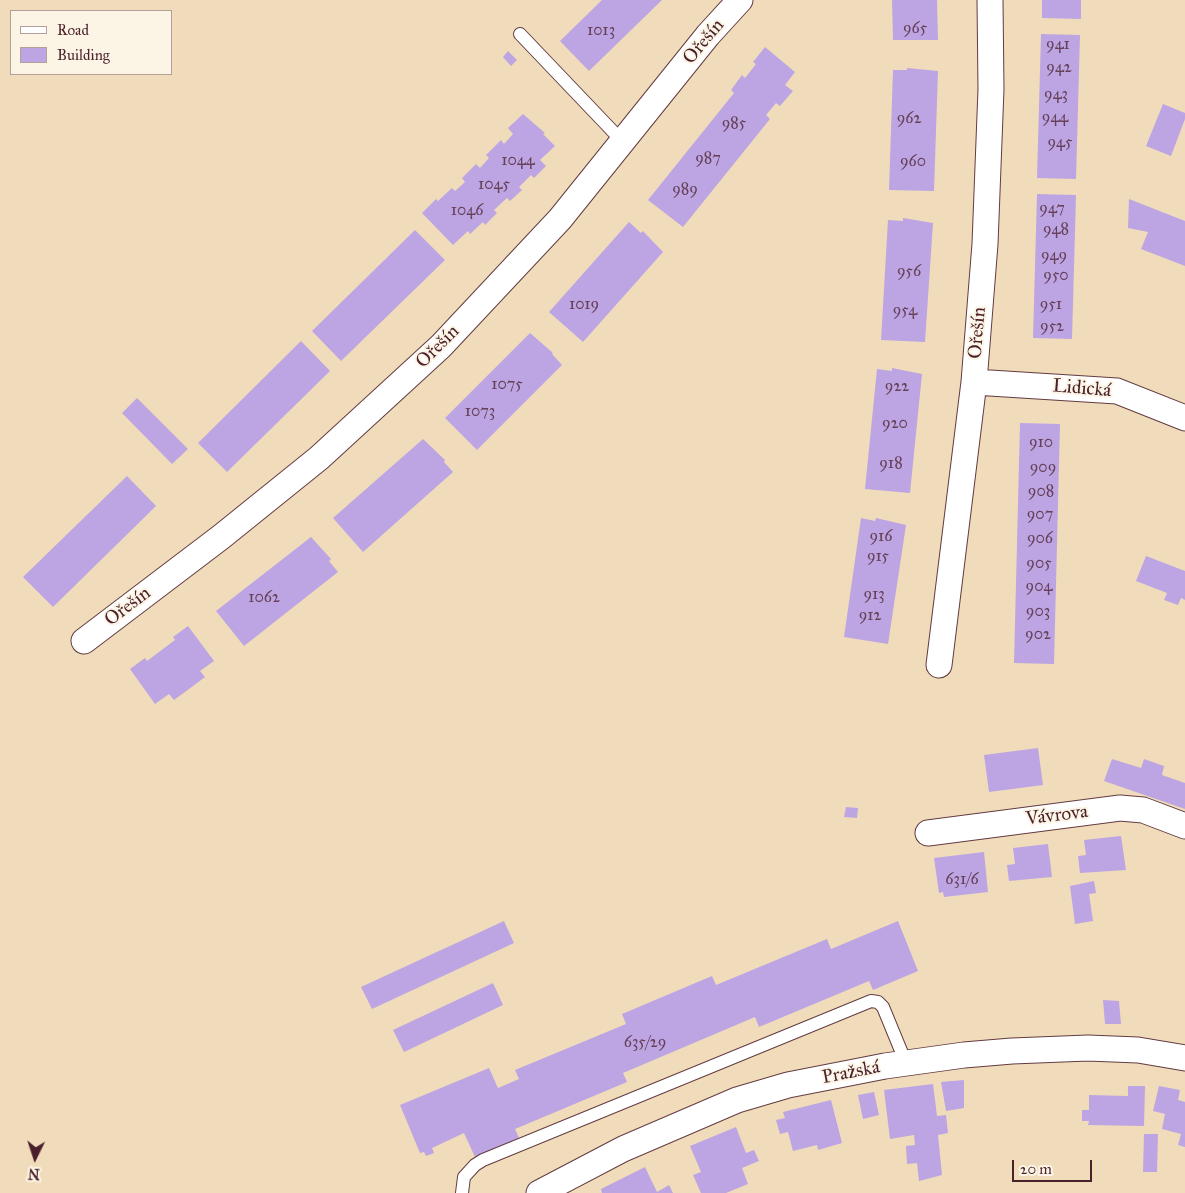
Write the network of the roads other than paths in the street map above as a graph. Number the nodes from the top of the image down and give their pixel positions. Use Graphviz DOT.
graph roads {
  1 [pos="740,0"];
  2 [pos="990,0"];
  3 [pos="520,34"];
  4 [pos="623,142"];
  5 [pos="974,382"];
  6 [pos="1185,418"];
  7 [pos="84,641"];
  8 [pos="939,665"];
  9 [pos="1185,826"];
  10 [pos="928,833"];
  11 [pos="1185,1058"];
  12 [pos="906,1063"];
  13 [pos="462,1193"];
  14 [pos="539,1193"];
  1 -- 4 [label="street, Ořešín"];
  2 -- 5 [label="street, Ořešín"];
  3 -- 4 [label="lane"];
  4 -- 7 [label="street, Ořešín"];
  5 -- 6 [label="street, Lidická"];
  5 -- 8 [label="street, Ořešín"];
  9 -- 10 [label="street, Vávrova"];
  11 -- 12 [label="street, Pražská"];
  12 -- 13 [label="lane"];
  12 -- 14 [label="street, Pražská"];
}
